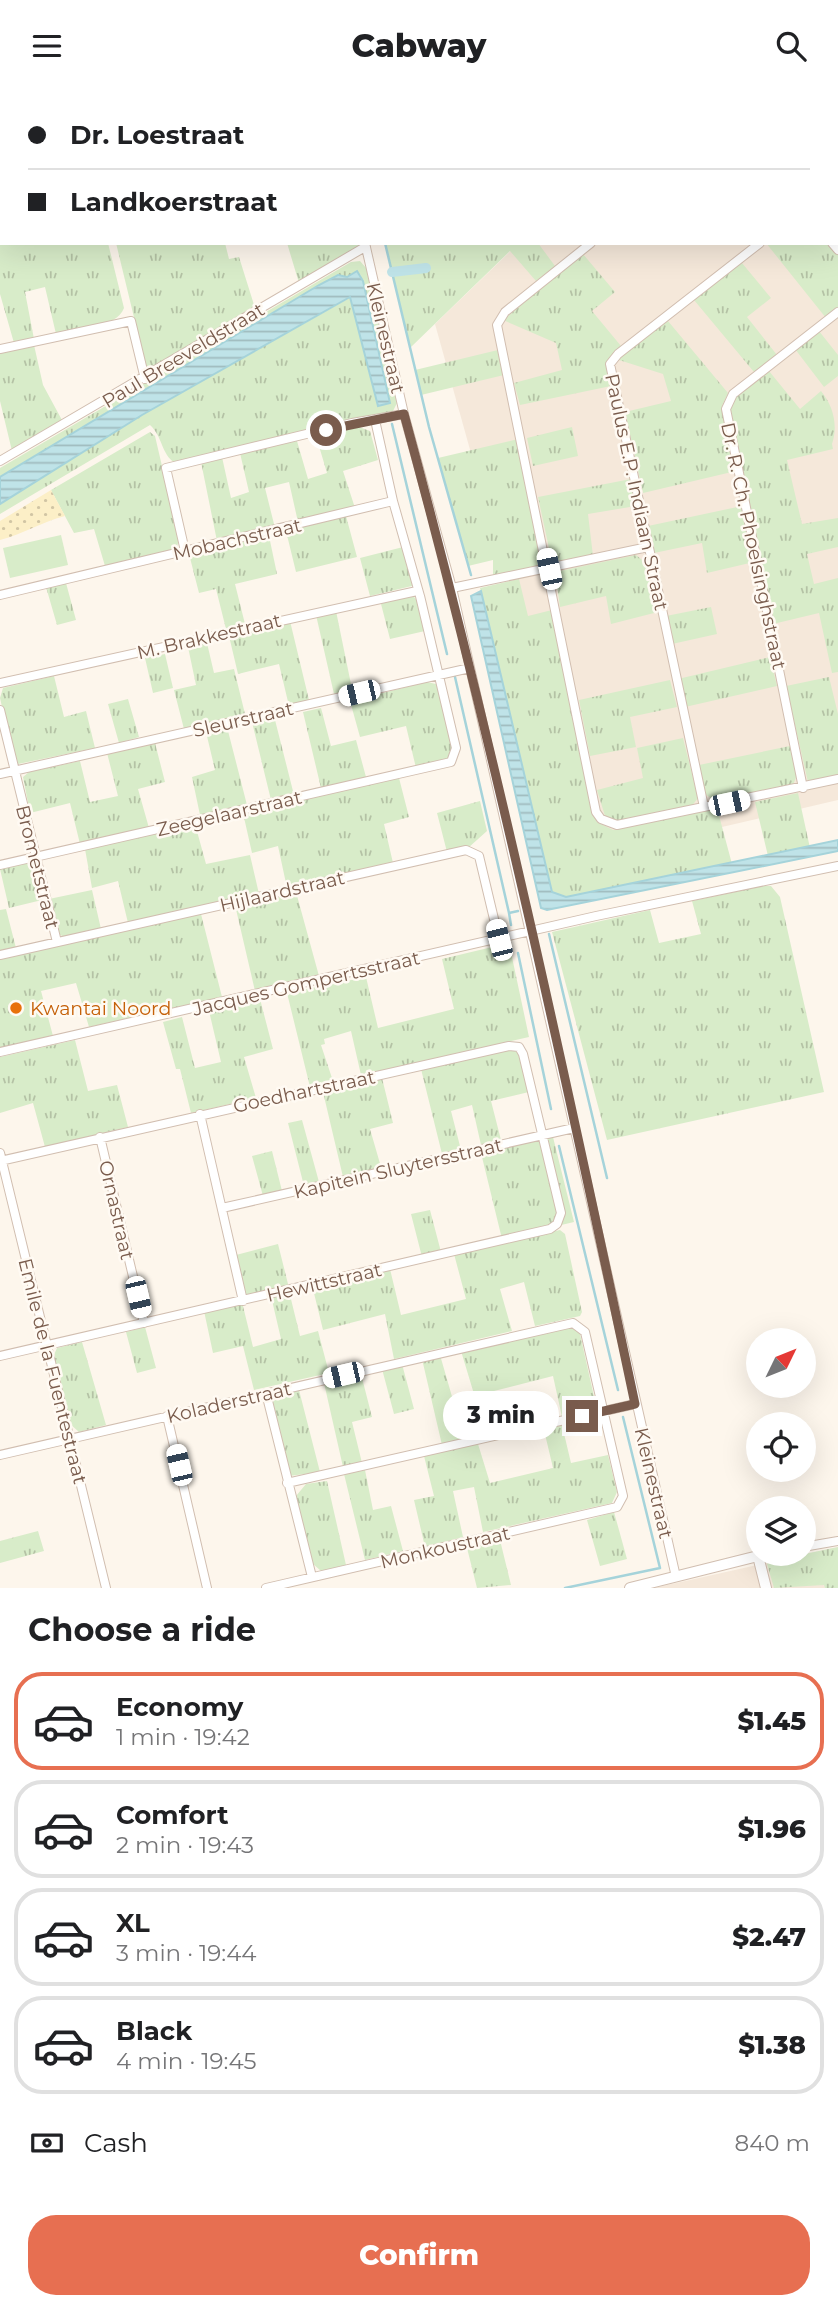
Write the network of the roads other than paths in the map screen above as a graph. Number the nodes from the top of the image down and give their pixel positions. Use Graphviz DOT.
graph roads {
  1 [pos="365,245"];
  2 [pos="588,245"];
  3 [pos="757,245"];
  4 [pos="838,312"];
  5 [pos="0,349"];
  6 [pos="145,379"];
  7 [pos="404,414"];
  8 [pos="375,421"];
  9 [pos="0,461"];
  10 [pos="393,501"];
  11 [pos="648,547"];
  12 [pos="186,551"];
  13 [pos="549,569"];
  14 [pos="452,588"];
  15 [pos="417,591"];
  16 [pos="0,595"];
  17 [pos="470,668"];
  18 [pos="439,675"];
  19 [pos="0,683"];
  20 [pos="0,710"];
  21 [pos="15,771"];
  22 [pos="0,774"];
  23 [pos="838,779"];
  24 [pos="803,787"];
  25 [pos="705,807"];
  26 [pos="35,857"];
  27 [pos="0,865"];
  28 [pos="838,866"];
  29 [pos="530,931"];
  30 [pos="499,940"];
  31 [pos="57,942"];
  32 [pos="0,955"];
  33 [pos="0,1052"];
  34 [pos="200,1114"];
  35 [pos="574,1128"];
  36 [pos="541,1136"];
  37 [pos="100,1137"];
  38 [pos="1,1158"];
  39 [pos="222,1208"];
  40 [pos="243,1301"];
  41 [pos="144,1323"];
  42 [pos="46,1346"];
  43 [pos="0,1356"];
  44 [pos="266,1393"];
  45 [pos="635,1404"];
  46 [pos="601,1411"];
  47 [pos="167,1416"];
  48 [pos="70,1439"];
  49 [pos="0,1455"];
  50 [pos="287,1483"];
  51 [pos="838,1541"];
  52 [pos="816,1545"];
  53 [pos="746,1560"];
  54 [pos="765,1566"];
  55 [pos="312,1577"];
  56 [pos="676,1577"];
  57 [pos="106,1588"];
  58 [pos="207,1588"];
  59 [pos="266,1588"];
  60 [pos="629,1588"];
  61 [pos="766,1588"];
  1 -- 6 [label="street, Paul Breeveldstraat"];
  1 -- 7 [label="street, Kleinestraat"];
  2 -- 13 [label="street"];
  3 -- 11 [label="street, Paulus E.P. Indiaan Straat"];
  4 -- 24 [label="street, Dr. R. Ch. Phoelsinghstraat"];
  5 -- 6 [label="street"];
  6 -- 9 [label="street, Paul Breeveldstraat"];
  7 -- 8 [label="street"];
  7 -- 14 [label="street, Kleinestraat"];
  8 -- 10 [label="street"];
  8 -- 12 [label="street"];
  10 -- 12 [label="street, Mobachstraat"];
  10 -- 15 [label="street"];
  11 -- 13 [label="street"];
  11 -- 25 [label="street, Paulus E.P. Indiaan Straat"];
  12 -- 16 [label="street, Mobachstraat"];
  13 -- 14 [label="street"];
  13 -- 25 [label="street"];
  14 -- 17 [label="street, Kleinestraat"];
  15 -- 18 [label="street"];
  15 -- 19 [label="street, M. Brakkestraat"];
  17 -- 18 [label="street, Sleurstraat"];
  17 -- 29 [label="street, Kleinestraat"];
  18 -- 21 [label="street, Sleurstraat"];
  18 -- 26 [label="street, Zeegelaarstraat"];
  20 -- 21 [label="street, Brometstraat"];
  21 -- 22 [label="street, Sleurstraat"];
  21 -- 26 [label="street, Brometstraat"];
  23 -- 24 [label="street"];
  24 -- 25 [label="street"];
  26 -- 27 [label="street, Zeegelaarstraat"];
  26 -- 31 [label="street, Brometstraat"];
  28 -- 29 [label="street, Jacques Gompertsstraat"];
  29 -- 30 [label="street, Jacques Gompertsstraat"];
  29 -- 35 [label="street, Kleinestraat"];
  30 -- 31 [label="street, Hijlaardstraat"];
  30 -- 33 [label="street, Jacques Gompertsstraat"];
  31 -- 32 [label="street, Hijlaardstraat"];
  34 -- 36 [label="street, Goedhartstraat"];
  34 -- 37 [label="street, Goedhartstraat"];
  34 -- 39 [label="street"];
  35 -- 36 [label="street, Kapitein Sluytersstraat"];
  35 -- 45 [label="street, Kleinestraat"];
  36 -- 39 [label="street, Kapitein Sluytersstraat"];
  36 -- 40 [label="street, Hewittstraat"];
  37 -- 38 [label="street, Goedhartstraat"];
  37 -- 41 [label="street, Ornastraat"];
  38 -- 42 [label="street, Emile de la Fuentestraat"];
  39 -- 40 [label="street"];
  40 -- 41 [label="street, Hewittstraat"];
  41 -- 42 [label="street, Hewittstraat"];
  42 -- 43 [label="street, Hewittstraat"];
  42 -- 48 [label="street, Emile de la Fuentestraat"];
  44 -- 46 [label="street, Koladerstraat"];
  44 -- 47 [label="street, Koladerstraat"];
  44 -- 50 [label="street"];
  45 -- 46 [label="street"];
  45 -- 56 [label="street, Kleinestraat"];
  46 -- 50 [label="street"];
  46 -- 55 [label="street, Monkoustraat"];
  47 -- 48 [label="street, Koladerstraat"];
  47 -- 58 [label="street"];
  48 -- 49 [label="street, Koladerstraat"];
  48 -- 57 [label="street, Emile de la Fuentestraat"];
  50 -- 55 [label="street"];
  51 -- 52 [label="street"];
  53 -- 56 [label="street"];
  54 -- 61 [label="street"];
  55 -- 59 [label="street, Monkoustraat"];
  56 -- 60 [label="street"];
}
